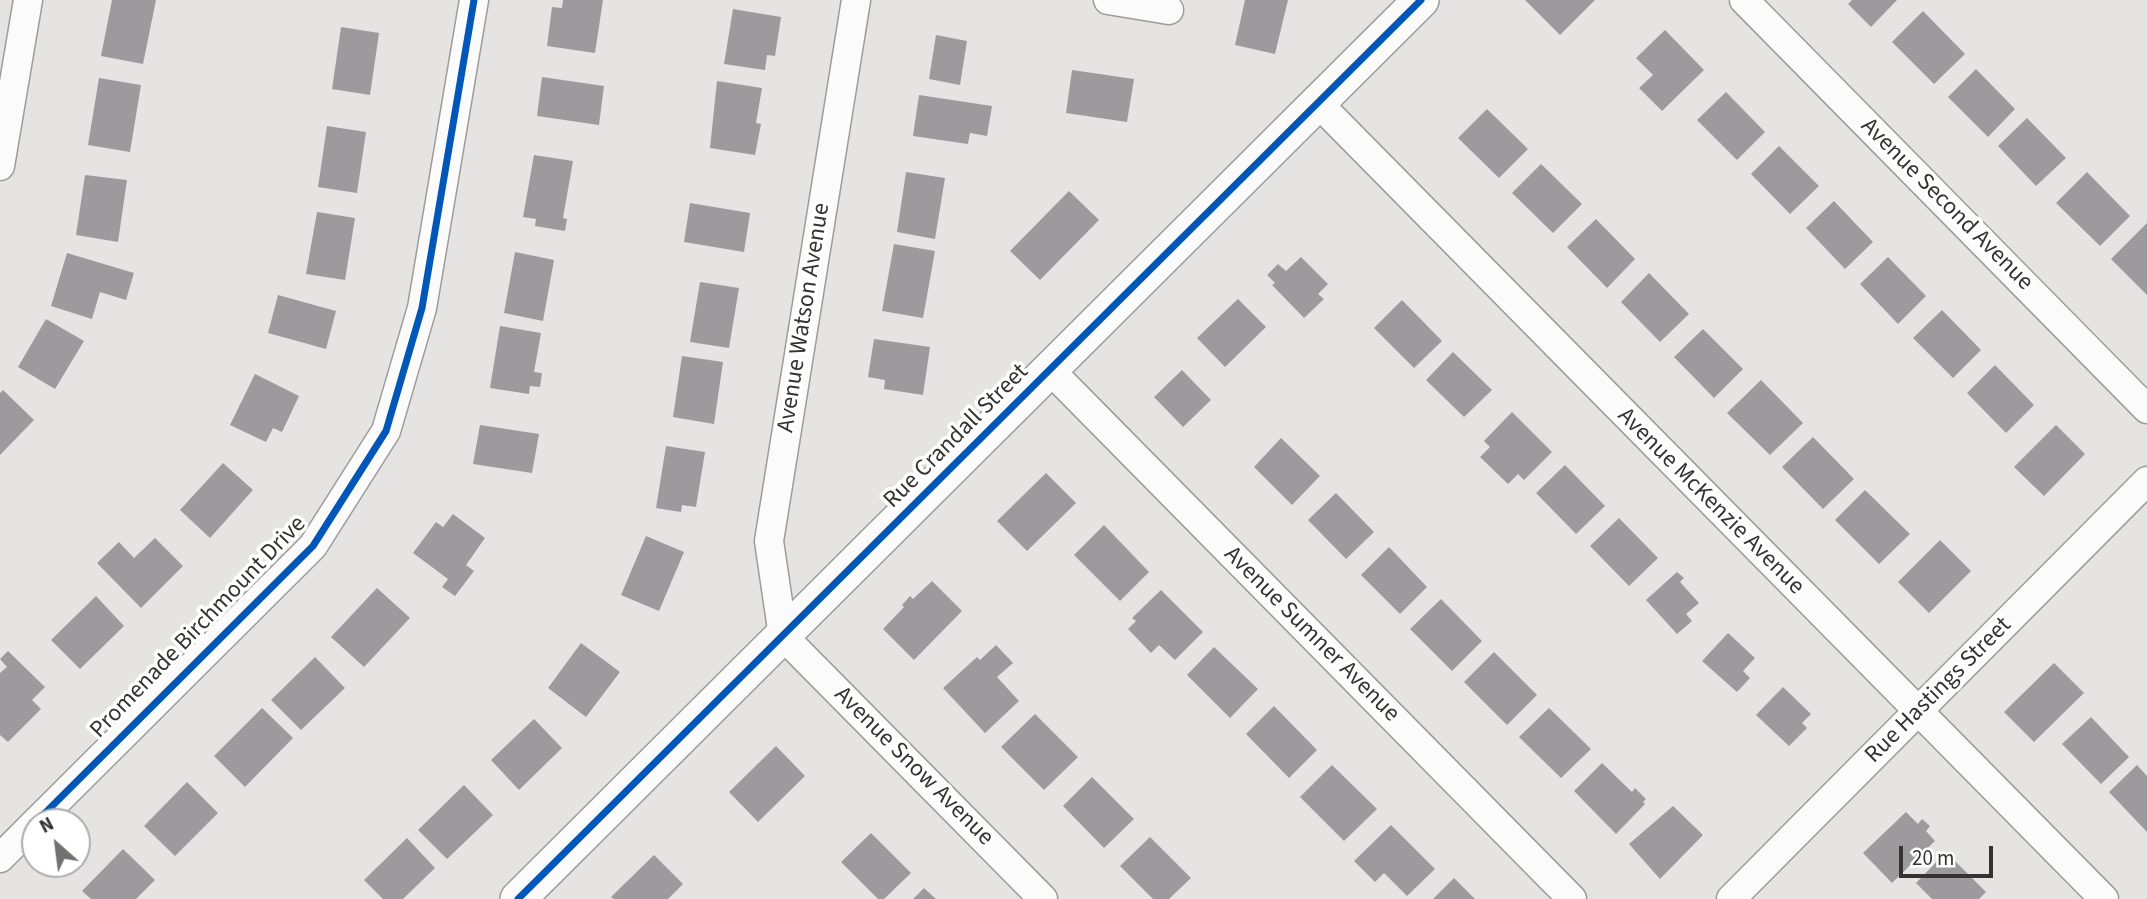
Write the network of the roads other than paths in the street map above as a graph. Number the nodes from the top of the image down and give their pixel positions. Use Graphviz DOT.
graph roads {
  1 [pos="28,0"];
  2 [pos="474,0"];
  3 [pos="856,0"];
  4 [pos="1108,0"];
  5 [pos="1421,0"];
  6 [pos="1744,0"];
  7 [pos="1169,10"];
  8 [pos="12,26"];
  9 [pos="1318,103"];
  10 [pos="0,166"];
  11 [pos="1051,370"];
  12 [pos="2147,409"];
  13 [pos="2147,481"];
  14 [pos="783,636"];
  15 [pos="1918,713"];
  16 [pos="51,808"];
  17 [pos="21,838"];
  18 [pos="0,858"];
  19 [pos="520,898"];
  20 [pos="1043,899"];
  21 [pos="1572,899"];
  22 [pos="1731,899"];
  23 [pos="2104,899"];
  1 -- 8 [label="street"];
  2 -- 16 [label="street, Promenade Birchmount Drive"];
  3 -- 14 [label="street, Avenue Watson Avenue"];
  4 -- 7 [label="street"];
  5 -- 9 [label="street, Rue Crandall Street"];
  6 -- 12 [label="street, Avenue Second Avenue"];
  8 -- 10 [label="street"];
  9 -- 11 [label="street, Rue Crandall Street"];
  9 -- 15 [label="street, Avenue McKenzie Avenue"];
  11 -- 14 [label="street, Rue Crandall Street"];
  11 -- 21 [label="street, Avenue Sumner Avenue"];
  13 -- 15 [label="street, Rue Hastings Street"];
  14 -- 19 [label="street, Rue Crandall Street"];
  14 -- 20 [label="street, Avenue Snow Avenue"];
  15 -- 22 [label="street, Rue Hastings Street"];
  15 -- 23 [label="street, Avenue McKenzie Avenue"];
  17 -- 18 [label="street, Promenade Birchmount Drive"];
}
